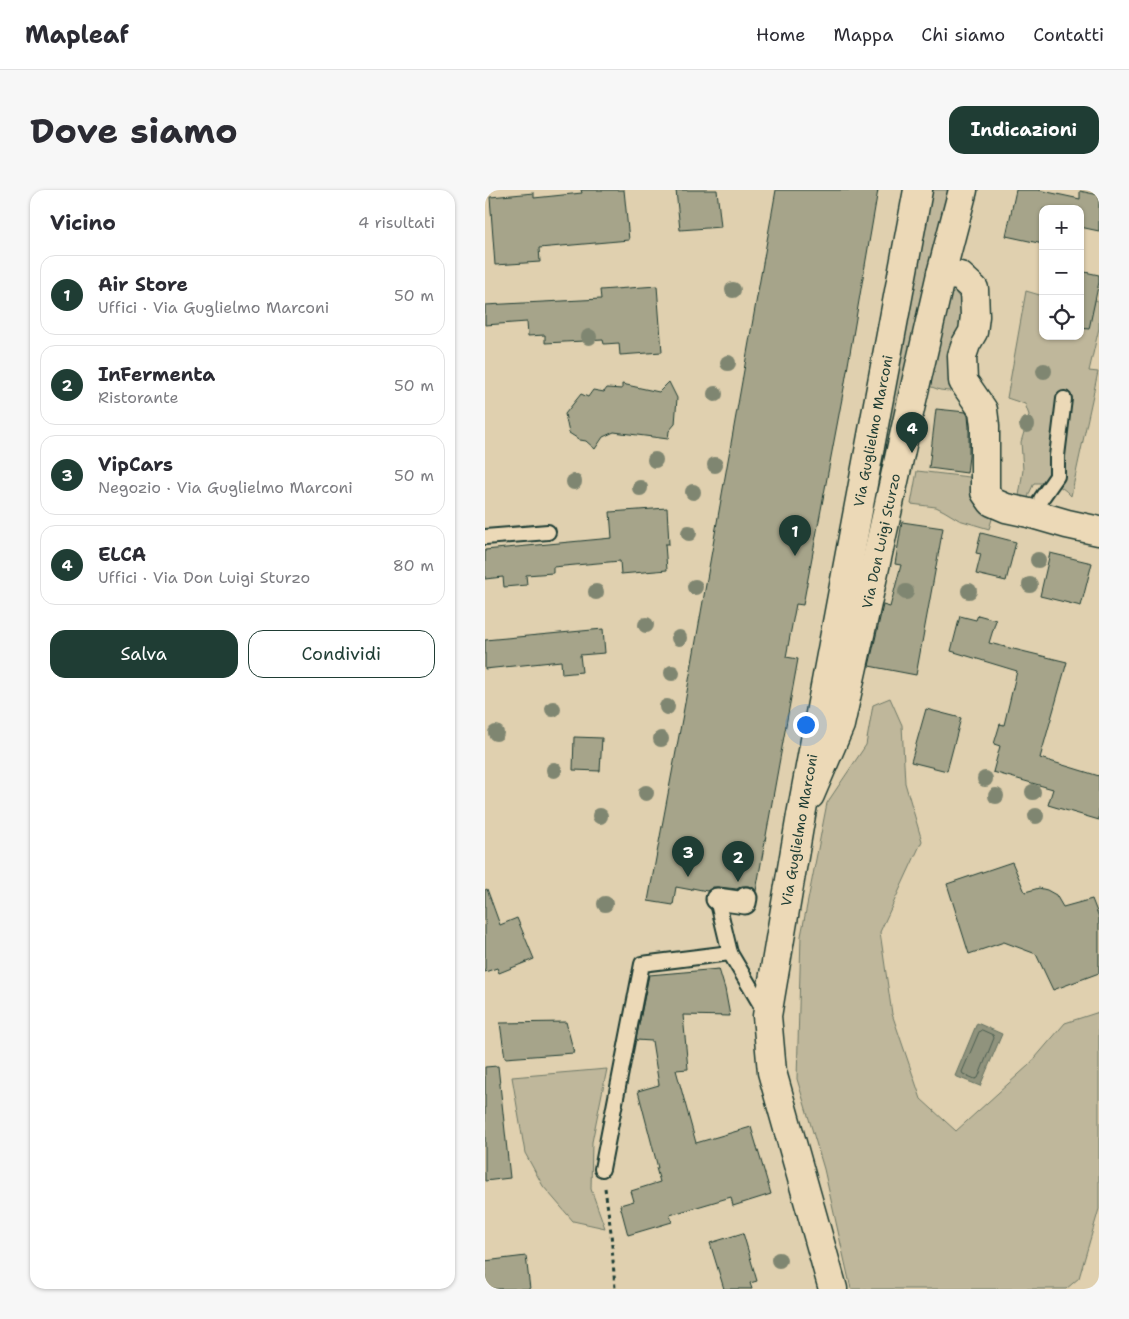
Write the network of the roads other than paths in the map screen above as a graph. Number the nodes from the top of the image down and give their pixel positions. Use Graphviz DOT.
graph roads {
  1 [pos="918,190"];
  2 [pos="963,190"];
  3 [pos="941,274"];
  4 [pos="1064,399"];
  5 [pos="1041,499"];
  6 [pos="1099,531"];
  7 [pos="548,532"];
  8 [pos="485,537"];
  9 [pos="801,815"];
  10 [pos="717,898"];
  11 [pos="746,898"];
  12 [pos="731,953"];
  13 [pos="767,1016"];
  14 [pos="603,1169"];
  15 [pos="833,1289"];
  1 -- 9 [label="street, Via Guglielmo Marconi"];
  2 -- 3 [label="street, Via Don Luigi Sturzo"];
  3 -- 6 [label="street"];
  3 -- 9 [label="street, Via Don Luigi Sturzo"];
  4 -- 5 [label="lane"];
  7 -- 8 [label="lane"];
  9 -- 13 [label="street, Via Guglielmo Marconi"];
  10 -- 11 [label="street"];
  10 -- 12 [label="lane"];
  12 -- 13 [label="lane"];
  12 -- 14 [label="lane"];
  13 -- 15 [label="street, Via Guglielmo Marconi"];
}
